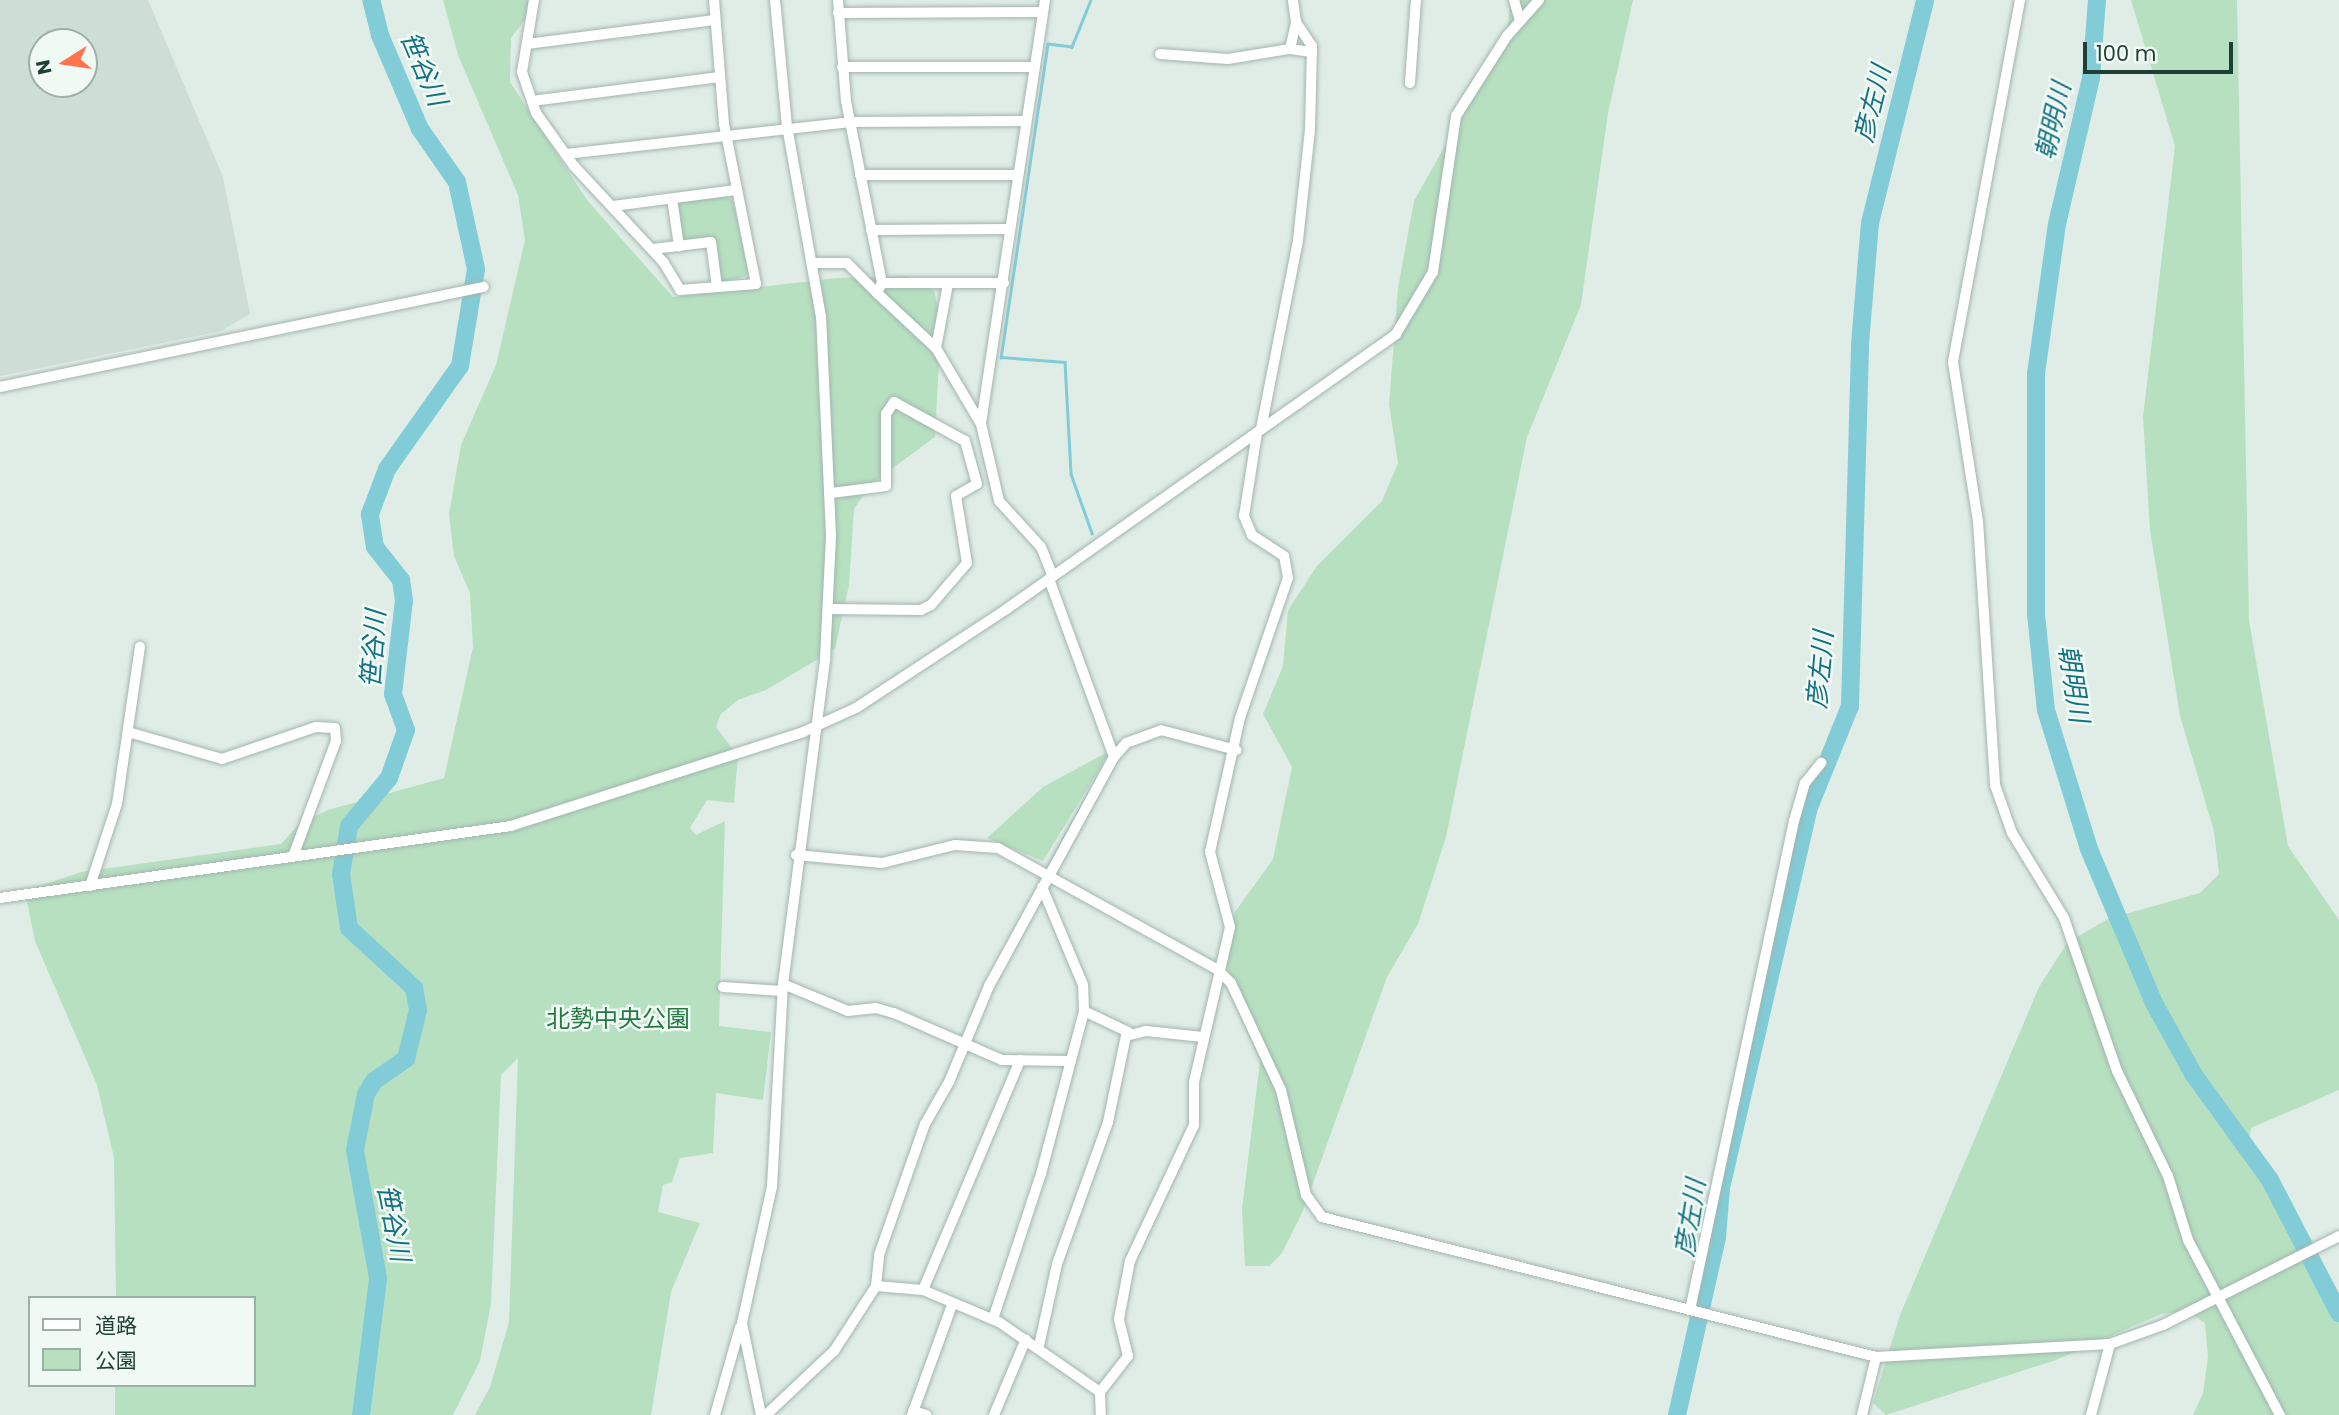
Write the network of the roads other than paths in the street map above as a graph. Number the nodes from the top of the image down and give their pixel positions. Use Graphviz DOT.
graph roads {
  1 [pos="534,0"];
  2 [pos="714,0"];
  3 [pos="775,0"];
  4 [pos="838,0"];
  5 [pos="1045,0"];
  6 [pos="1293,0"];
  7 [pos="1416,0"];
  8 [pos="1514,0"];
  9 [pos="1539,0"];
  10 [pos="2021,0"];
  11 [pos="1043,12"];
  12 [pos="838,13"];
  13 [pos="714,20"];
  14 [pos="1520,21"];
  15 [pos="1296,22"];
  16 [pos="527,44"];
  17 [pos="1290,49"];
  18 [pos="1312,52"];
  19 [pos="1160,54"];
  20 [pos="842,67"];
  21 [pos="1035,67"];
  22 [pos="719,77"];
  23 [pos="1409,82"];
  24 [pos="532,101"];
  25 [pos="1026,121"];
  26 [pos="849,122"];
  27 [pos="787,127"];
  28 [pos="726,134"];
  29 [pos="566,154"];
  30 [pos="860,175"];
  31 [pos="1018,175"];
  32 [pos="736,190"];
  33 [pos="672,199"];
  34 [pos="613,206"];
  35 [pos="1010,229"];
  36 [pos="871,230"];
  37 [pos="679,246"];
  38 [pos="653,249"];
  39 [pos="814,263"];
  40 [pos="1004,283"];
  41 [pos="948,284"];
  42 [pos="484,287"];
  43 [pos="717,288"];
  44 [pos="879,288"];
  45 [pos="936,348"];
  46 [pos="0,387"];
  47 [pos="981,424"];
  48 [pos="1259,431"];
  49 [pos="831,493"];
  50 [pos="1051,577"];
  51 [pos="829,609"];
  52 [pos="140,647"];
  53 [pos="815,726"];
  54 [pos="128,732"];
  55 [pos="1236,750"];
  56 [pos="1114,757"];
  57 [pos="1821,763"];
  58 [pos="294,854"];
  59 [pos="796,855"];
  60 [pos="1049,875"];
  61 [pos="90,886"];
  62 [pos="1042,887"];
  63 [pos="0,898"];
  64 [pos="1217,970"];
  65 [pos="723,987"];
  66 [pos="783,987"];
  67 [pos="1084,1011"];
  68 [pos="1128,1032"];
  69 [pos="1203,1037"];
  70 [pos="964,1047"];
  71 [pos="1020,1060"];
  72 [pos="1069,1062"];
  73 [pos="2339,1236"];
  74 [pos="876,1286"];
  75 [pos="923,1290"];
  76 [pos="2219,1297"];
  77 [pos="952,1304"];
  78 [pos="1691,1310"];
  79 [pos="993,1319"];
  80 [pos="741,1323"];
  81 [pos="1026,1339"];
  82 [pos="2110,1344"];
  83 [pos="1039,1346"];
  84 [pos="1877,1357"];
  85 [pos="1100,1392"];
  86 [pos="913,1413"];
  87 [pos="715,1415"];
  88 [pos="763,1415"];
  89 [pos="926,1415"];
  90 [pos="994,1415"];
  91 [pos="1101,1415"];
  92 [pos="1862,1415"];
  93 [pos="2091,1415"];
  94 [pos="2280,1415"];
  1 -- 16 [label="street"];
  2 -- 13 [label="street"];
  3 -- 27 [label="street"];
  4 -- 12 [label="street"];
  5 -- 11 [label="street"];
  6 -- 15 [label="street"];
  7 -- 23 [label="street"];
  8 -- 14 [label="street"];
  9 -- 14 [label="street"];
  10 -- 76 [label="street"];
  11 -- 12 [label="street"];
  11 -- 21 [label="street"];
  12 -- 20 [label="street"];
  13 -- 16 [label="street"];
  13 -- 22 [label="street"];
  14 -- 48 [label="street"];
  15 -- 17 [label="street"];
  15 -- 18 [label="street"];
  16 -- 24 [label="street"];
  17 -- 18 [label="street"];
  17 -- 19 [label="street"];
  18 -- 48 [label="street"];
  20 -- 21 [label="street"];
  20 -- 26 [label="street"];
  21 -- 25 [label="street"];
  22 -- 24 [label="street"];
  22 -- 28 [label="street"];
  24 -- 29 [label="street"];
  25 -- 26 [label="street"];
  25 -- 31 [label="street"];
  26 -- 27 [label="street"];
  26 -- 30 [label="street"];
  27 -- 28 [label="street"];
  27 -- 39 [label="street"];
  28 -- 29 [label="street"];
  28 -- 32 [label="street"];
  29 -- 34 [label="street"];
  30 -- 31 [label="street"];
  30 -- 36 [label="street"];
  31 -- 35 [label="street"];
  32 -- 33 [label="street"];
  32 -- 43 [label="street"];
  33 -- 34 [label="street"];
  33 -- 37 [label="street"];
  34 -- 38 [label="street"];
  35 -- 36 [label="street"];
  35 -- 40 [label="street"];
  36 -- 44 [label="street"];
  37 -- 38 [label="street"];
  37 -- 43 [label="street"];
  38 -- 43 [label="street"];
  39 -- 44 [label="street"];
  39 -- 49 [label="street"];
  40 -- 41 [label="street"];
  40 -- 47 [label="street"];
  41 -- 44 [label="street"];
  41 -- 45 [label="street"];
  42 -- 46 [label="street"];
  44 -- 45 [label="street"];
  45 -- 47 [label="street"];
  47 -- 50 [label="street"];
  48 -- 50 [label="street"];
  48 -- 55 [label="street"];
  49 -- 51 [label="street"];
  49 -- 51 [label="street"];
  50 -- 53 [label="street"];
  50 -- 56 [label="street"];
  51 -- 53 [label="street"];
  52 -- 54 [label="street"];
  53 -- 58 [label="street"];
  53 -- 59 [label="street"];
  54 -- 58 [label="street"];
  54 -- 61 [label="street"];
  55 -- 56 [label="street"];
  55 -- 64 [label="street"];
  56 -- 60 [label="street"];
  57 -- 78 [label="street"];
  58 -- 61 [label="street"];
  59 -- 60 [label="street"];
  59 -- 66 [label="street"];
  60 -- 62 [label="street"];
  60 -- 64 [label="street"];
  61 -- 63 [label="street"];
  62 -- 67 [label="street"];
  62 -- 70 [label="street"];
  64 -- 69 [label="street"];
  64 -- 78 [label="street"];
  65 -- 66 [label="street"];
  66 -- 70 [label="street"];
  66 -- 80 [label="street"];
  67 -- 68 [label="street"];
  67 -- 72 [label="street"];
  68 -- 69 [label="street"];
  68 -- 83 [label="street"];
  69 -- 85 [label="street"];
  70 -- 71 [label="street"];
  70 -- 74 [label="street"];
  71 -- 72 [label="street"];
  71 -- 75 [label="street"];
  72 -- 79 [label="street"];
  73 -- 76 [label="street"];
  74 -- 75 [label="street"];
  74 -- 88 [label="street"];
  75 -- 77 [label="street"];
  76 -- 82 [label="street"];
  76 -- 94 [label="street"];
  77 -- 79 [label="street"];
  77 -- 86 [label="street"];
  78 -- 84 [label="street"];
  79 -- 81 [label="street"];
  80 -- 87 [label="street"];
  80 -- 88 [label="street"];
  81 -- 83 [label="street"];
  81 -- 90 [label="street"];
  82 -- 84 [label="street"];
  82 -- 93 [label="street"];
  83 -- 85 [label="street"];
  84 -- 92 [label="street"];
  85 -- 91 [label="street"];
  86 -- 89 [label="street"];
}
